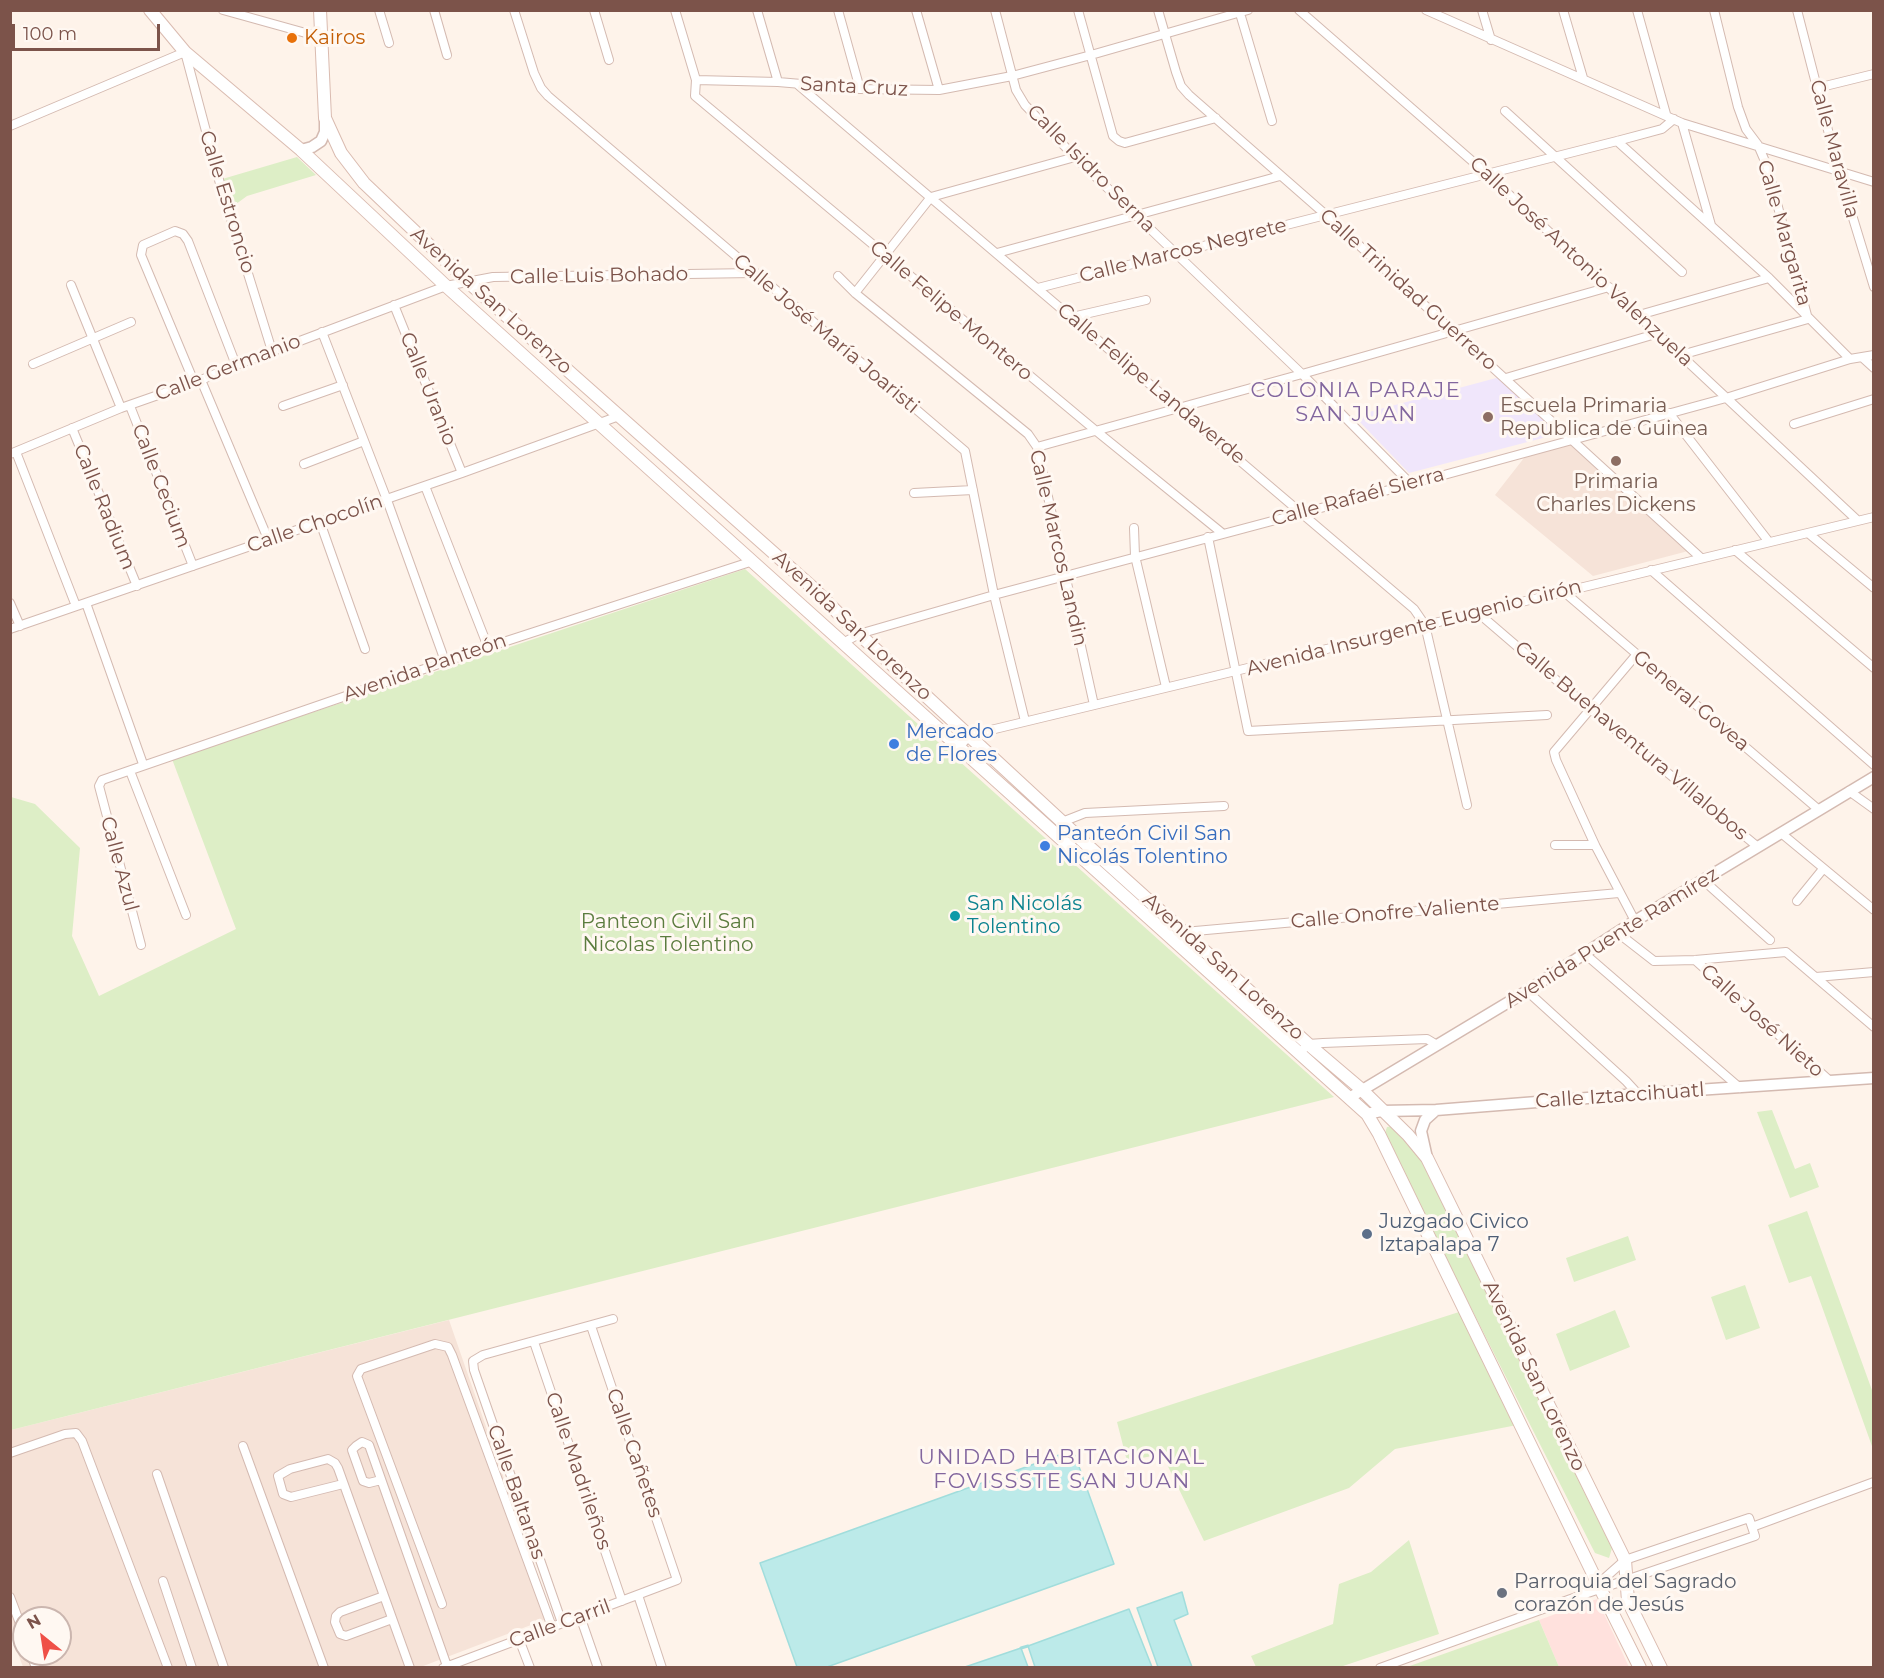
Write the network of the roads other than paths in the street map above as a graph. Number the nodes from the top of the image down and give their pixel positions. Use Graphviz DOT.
graph roads {
  1 [pos="150,10"];
  2 [pos="223,10"];
  3 [pos="320,10"];
  4 [pos="379,10"];
  5 [pos="434,10"];
  6 [pos="514,10"];
  7 [pos="594,10"];
  8 [pos="675,10"];
  9 [pos="757,10"];
  10 [pos="838,10"];
  11 [pos="916,10"];
  12 [pos="995,10"];
  13 [pos="1078,10"];
  14 [pos="1158,10"];
  15 [pos="1299,10"];
  16 [pos="1426,10"];
  17 [pos="1482,10"];
  18 [pos="1563,10"];
  19 [pos="1637,10"];
  20 [pos="1714,10"];
  21 [pos="1797,10"];
  22 [pos="1242,11"];
  23 [pos="1165,34"];
  24 [pos="320,38"];
  25 [pos="1491,40"];
  26 [pos="389,43"];
  27 [pos="185,52"];
  28 [pos="447,55"];
  29 [pos="1091,55"];
  30 [pos="609,60"];
  31 [pos="1874,74"];
  32 [pos="1012,76"];
  33 [pos="1583,78"];
  34 [pos="696,80"];
  35 [pos="778,82"];
  36 [pos="797,84"];
  37 [pos="1817,88"];
  38 [pos="860,89"];
  39 [pos="939,90"];
  40 [pos="1505,111"];
  41 [pos="325,118"];
  42 [pos="1216,118"];
  43 [pos="1674,119"];
  44 [pos="1272,121"];
  45 [pos="10,126"];
  46 [pos="1617,141"];
  47 [pos="1758,146"];
  48 [pos="301,150"];
  49 [pos="1075,157"];
  50 [pos="1555,157"];
  51 [pos="1838,169"];
  52 [pos="1487,174"];
  53 [pos="1280,176"];
  54 [pos="1874,182"];
  55 [pos="931,197"];
  56 [pos="1137,215"];
  57 [pos="1326,215"];
  58 [pos="1711,226"];
  59 [pos="997,253"];
  60 [pos="1176,253"];
  61 [pos="885,256"];
  62 [pos="1682,272"];
  63 [pos="753,273"];
  64 [pos="838,276"];
  65 [pos="1769,278"];
  66 [pos="467,281"];
  67 [pos="71,285"];
  68 [pos="446,286"];
  69 [pos="1609,286"];
  70 [pos="1874,287"];
  71 [pos="1038,288"];
  72 [pos="855,293"];
  73 [pos="1146,300"];
  74 [pos="394,305"];
  75 [pos="1640,315"];
  76 [pos="1072,317"];
  77 [pos="1808,319"];
  78 [pos="131,322"];
  79 [pos="1450,331"];
  80 [pos="321,332"];
  81 [pos="1659,333"];
  82 [pos="93,338"];
  83 [pos="272,351"];
  84 [pos="1682,355"];
  85 [pos="1874,355"];
  86 [pos="1863,358"];
  87 [pos="1850,359"];
  88 [pos="33,364"];
  89 [pos="236,365"];
  90 [pos="1874,368"];
  91 [pos="1302,374"];
  92 [pos="574,376"];
  93 [pos="1506,378"];
  94 [pos="197,381"];
  95 [pos="343,385"];
  96 [pos="562,389"];
  97 [pos="1726,398"];
  98 [pos="1874,399"];
  99 [pos="283,406"];
  100 [pos="126,407"];
  101 [pos="1178,409"];
  102 [pos="1669,413"];
  103 [pos="619,416"];
  104 [pos="600,423"];
  105 [pos="1794,424"];
  106 [pos="72,428"];
  107 [pos="1095,430"];
  108 [pos="1570,438"];
  109 [pos="364,441"];
  110 [pos="1037,447"];
  111 [pos="13,453"];
  112 [pos="304,464"];
  113 [pos="462,473"];
  114 [pos="1411,484"];
  115 [pos="425,486"];
  116 [pos="973,490"];
  117 [pos="914,493"];
  118 [pos="387,500"];
  119 [pos="1301,512"];
  120 [pos="1874,517"];
  121 [pos="1857,520"];
  122 [pos="320,522"];
  123 [pos="1134,528"];
  124 [pos="1222,533"];
  125 [pos="1808,533"];
  126 [pos="1208,537"];
  127 [pos="267,539"];
  128 [pos="1769,542"];
  129 [pos="1735,550"];
  130 [pos="1135,556"];
  131 [pos="1701,558"];
  132 [pos="753,561"];
  133 [pos="193,566"];
  134 [pos="1650,570"];
  135 [pos="1066,576"];
  136 [pos="137,586"];
  137 [pos="1874,588"];
  138 [pos="1563,591"];
  139 [pos="994,595"];
  140 [pos="10,603"];
  141 [pos="86,603"];
  142 [pos="76,606"];
  143 [pos="1477,612"];
  144 [pos="1425,625"];
  145 [pos="20,626"];
  146 [pos="10,629"];
  147 [pos="859,634"];
  148 [pos="843,642"];
  149 [pos="488,647"];
  150 [pos="365,649"];
  151 [pos="1637,654"];
  152 [pos="445,661"];
  153 [pos="1874,668"];
  154 [pos="1235,671"];
  155 [pos="1166,687"];
  156 [pos="1094,705"];
  157 [pos="1590,709"];
  158 [pos="1547,715"];
  159 [pos="1024,721"];
  160 [pos="1447,721"];
  161 [pos="970,735"];
  162 [pos="959,747"];
  163 [pos="143,764"];
  164 [pos="1874,765"];
  165 [pos="130,771"];
  166 [pos="1874,777"];
  167 [pos="99,783"];
  168 [pos="1849,791"];
  169 [pos="1467,805"];
  170 [pos="1224,806"];
  171 [pos="1872,807"];
  172 [pos="1819,810"];
  173 [pos="1062,822"];
  174 [pos="1781,833"];
  175 [pos="1555,845"];
  176 [pos="1594,845"];
  177 [pos="1758,847"];
  178 [pos="1823,869"];
  179 [pos="1703,880"];
  180 [pos="1619,893"];
  181 [pos="1797,901"];
  182 [pos="1874,910"];
  183 [pos="186,915"];
  184 [pos="1635,921"];
  185 [pos="1618,933"];
  186 [pos="1179,937"];
  187 [pos="1770,940"];
  188 [pos="141,945"];
  189 [pos="1585,954"];
  190 [pos="1695,960"];
  191 [pos="1874,972"];
  192 [pos="1816,976"];
  193 [pos="1527,991"];
  194 [pos="1874,1027"];
  195 [pos="1437,1046"];
  196 [pos="1304,1049"];
  197 [pos="1874,1078"];
  198 [pos="1830,1082"];
  199 [pos="1740,1088"];
  200 [pos="1361,1089"];
  201 [pos="1638,1094"];
  202 [pos="1349,1098"];
  203 [pos="1436,1110"];
  204 [pos="1381,1111"];
  205 [pos="1367,1114"];
  206 [pos="1427,1158"];
  207 [pos="613,1319"];
  208 [pos="591,1326"];
  209 [pos="534,1342"];
  210 [pos="243,1446"];
  211 [pos="10,1453"];
  212 [pos="157,1474"];
  213 [pos="381,1480"];
  214 [pos="1874,1482"];
  215 [pos="343,1484"];
  216 [pos="1753,1532"];
  217 [pos="1625,1560"];
  218 [pos="677,1580"];
  219 [pos="1625,1580"];
  220 [pos="163,1581"];
  221 [pos="1599,1587"];
  222 [pos="638,1595"];
  223 [pos="384,1596"];
  224 [pos="621,1601"];
  225 [pos="442,1604"];
  226 [pos="580,1616"];
  227 [pos="392,1619"];
  228 [pos="562,1623"];
  229 [pos="552,1627"];
  230 [pos="519,1639"];
  231 [pos="451,1666"];
  232 [pos="168,1668"];
  233 [pos="192,1668"];
  234 [pos="224,1668"];
  235 [pos="324,1668"];
  236 [pos="410,1668"];
  237 [pos="530,1668"];
  238 [pos="598,1668"];
  239 [pos="662,1668"];
  240 [pos="1380,1668"];
  241 [pos="1640,1668"];
  242 [pos="1661,1668"];
  1 -- 27 [label="main road, Avenida San Lorenzo"];
  2 -- 24 [label="street"];
  3 -- 24 [label="main road, Avenida San Lorenzo"];
  4 -- 26 [label="street"];
  5 -- 28 [label="street"];
  6 -- 63 [label="street, Calle José María Joaristi"];
  7 -- 30 [label="street"];
  8 -- 34 [label="street"];
  9 -- 35 [label="street"];
  10 -- 38 [label="street"];
  11 -- 39 [label="street"];
  12 -- 32 [label="street, Calle Isidro Serna"];
  13 -- 29 [label="street"];
  14 -- 23 [label="street, Calle Trinidad Guerrero"];
  15 -- 52 [label="street, Calle José Antonio Valenzuela"];
  16 -- 25 [label="street"];
  17 -- 25 [label="street"];
  18 -- 33 [label="street"];
  19 -- 43 [label="street"];
  20 -- 47 [label="street, Calle Margarita"];
  21 -- 37 [label="street, Calle Maravilla"];
  22 -- 23 [label="street, Santa Cruz"];
  22 -- 44 [label="street"];
  23 -- 29 [label="street, Santa Cruz"];
  23 -- 42 [label="street, Calle Trinidad Guerrero"];
  24 -- 41 [label="main road, Avenida San Lorenzo"];
  25 -- 33 [label="street"];
  27 -- 45 [label="street"];
  27 -- 48 [label="main road, Avenida San Lorenzo"];
  27 -- 83 [label="street, Calle Estroncio"];
  29 -- 32 [label="street, Santa Cruz"];
  29 -- 42 [label="street"];
  31 -- 37 [label="street"];
  32 -- 39 [label="street, Santa Cruz"];
  32 -- 49 [label="street, Calle Isidro Serna"];
  33 -- 43 [label="street"];
  34 -- 35 [label="street, Santa Cruz"];
  34 -- 61 [label="street, Calle Felipe Montero"];
  35 -- 36 [label="street, Santa Cruz"];
  36 -- 38 [label="street, Santa Cruz"];
  36 -- 55 [label="street, Calle Felipe Landaverde"];
  37 -- 51 [label="street, Calle Maravilla"];
  38 -- 39 [label="street, Santa Cruz"];
  40 -- 50 [label="street"];
  41 -- 48 [label="street"];
  41 -- 66 [label="main road, Avenida San Lorenzo"];
  42 -- 53 [label="street, Calle Trinidad Guerrero"];
  43 -- 46 [label="street, Calle Marcos Negrete"];
  43 -- 47 [label="street"];
  43 -- 58 [label="street"];
  46 -- 50 [label="street, Calle Marcos Negrete"];
  46 -- 58 [label="street"];
  47 -- 51 [label="street"];
  47 -- 77 [label="street, Calle Margarita"];
  48 -- 68 [label="main road, Avenida San Lorenzo"];
  49 -- 55 [label="street"];
  49 -- 56 [label="street, Calle Isidro Serna"];
  50 -- 52 [label="street, Calle Marcos Negrete"];
  50 -- 62 [label="street"];
  51 -- 54 [label="street"];
  51 -- 70 [label="street, Calle Maravilla"];
  52 -- 57 [label="street, Calle Marcos Negrete"];
  52 -- 69 [label="street, Calle José Antonio Valenzuela"];
  53 -- 56 [label="street"];
  53 -- 57 [label="street, Calle Trinidad Guerrero"];
  55 -- 59 [label="street, Calle Felipe Landaverde"];
  55 -- 61 [label="street"];
  56 -- 59 [label="street"];
  56 -- 60 [label="street, Calle Isidro Serna"];
  57 -- 60 [label="street, Calle Marcos Negrete"];
  57 -- 79 [label="street, Calle Trinidad Guerrero"];
  58 -- 65 [label="street"];
  59 -- 71 [label="street, Calle Felipe Landaverde"];
  60 -- 71 [label="street, Calle Marcos Negrete"];
  60 -- 91 [label="street, Calle Isidro Serna"];
  61 -- 72 [label="street"];
  61 -- 107 [label="street, Calle Felipe Montero"];
  63 -- 66 [label="street, Calle Luis Bohado"];
  63 -- 116 [label="street, Calle José María Joaristi"];
  64 -- 72 [label="street, Calle Marcos Landin"];
  65 -- 75 [label="street"];
  65 -- 77 [label="street"];
  66 -- 68 [label="street, Calle Luis Bohado"];
  66 -- 92 [label="main road, Avenida San Lorenzo"];
  67 -- 82 [label="street, Calle Cecium"];
  68 -- 74 [label="street, Calle Germanio"];
  68 -- 96 [label="main road, Avenida San Lorenzo"];
  69 -- 75 [label="street, Calle José Antonio Valenzuela"];
  69 -- 79 [label="street"];
  71 -- 76 [label="street, Calle Felipe Landaverde"];
  72 -- 110 [label="street, Calle Marcos Landin"];
  73 -- 76 [label="street"];
  74 -- 80 [label="street, Calle Germanio"];
  74 -- 113 [label="street, Calle Uranio"];
  75 -- 81 [label="street, Calle José Antonio Valenzuela"];
  76 -- 101 [label="street, Calle Felipe Landaverde"];
  77 -- 84 [label="street"];
  77 -- 87 [label="street"];
  78 -- 82 [label="street"];
  79 -- 91 [label="street"];
  79 -- 93 [label="street, Calle Trinidad Guerrero"];
  80 -- 83 [label="street, Calle Germanio"];
  80 -- 95 [label="street"];
  81 -- 84 [label="street, Calle José Antonio Valenzuela"];
  81 -- 93 [label="street"];
  82 -- 88 [label="street"];
  82 -- 100 [label="street, Calle Cecium"];
  83 -- 89 [label="street, Calle Germanio"];
  84 -- 97 [label="street, Calle José Antonio Valenzuela"];
  85 -- 86 [label="street, Calle Rafaél Sierra"];
  86 -- 87 [label="street, Calle Rafaél Sierra"];
  86 -- 90 [label="street"];
  87 -- 97 [label="street, Calle Rafaél Sierra"];
  89 -- 94 [label="street, Calle Germanio"];
  89 -- 94 [label="street"];
  91 -- 101 [label="street"];
  91 -- 114 [label="street, Calle Isidro Serna"];
  92 -- 96 [label="street"];
  92 -- 103 [label="main road, Avenida San Lorenzo"];
  93 -- 108 [label="street, Calle Trinidad Guerrero"];
  94 -- 100 [label="street, Calle Germanio"];
  94 -- 127 [label="street"];
  95 -- 99 [label="street"];
  95 -- 109 [label="street"];
  96 -- 104 [label="main road, Avenida San Lorenzo"];
  97 -- 102 [label="street, Calle Rafaél Sierra"];
  97 -- 121 [label="street, Calle José Antonio Valenzuela"];
  98 -- 105 [label="street"];
  100 -- 106 [label="street, Calle Germanio"];
  100 -- 133 [label="street, Calle Cecium"];
  101 -- 107 [label="street"];
  101 -- 119 [label="street, Calle Felipe Landaverde"];
  102 -- 108 [label="street, Calle Rafaél Sierra"];
  102 -- 128 [label="street"];
  103 -- 104 [label="street, Calle Chocolín"];
  103 -- 147 [label="main road, Avenida San Lorenzo"];
  104 -- 113 [label="street, Calle Chocolín"];
  104 -- 132 [label="main road, Avenida San Lorenzo"];
  106 -- 111 [label="street, Calle Germanio"];
  106 -- 136 [label="street, Calle Radium"];
  107 -- 110 [label="street"];
  107 -- 124 [label="street, Calle Felipe Montero"];
  108 -- 114 [label="street, Calle Rafaél Sierra"];
  108 -- 131 [label="street, Calle Trinidad Guerrero"];
  109 -- 112 [label="street"];
  109 -- 118 [label="street"];
  110 -- 135 [label="street, Calle Marcos Landin"];
  111 -- 142 [label="street"];
  113 -- 115 [label="street, Calle Chocolín"];
  114 -- 119 [label="street, Calle Rafaél Sierra"];
  115 -- 118 [label="street, Calle Chocolín"];
  115 -- 149 [label="street"];
  116 -- 117 [label="street"];
  116 -- 139 [label="street, Calle José María Joaristi"];
  118 -- 122 [label="street, Calle Chocolín"];
  118 -- 152 [label="street"];
  119 -- 124 [label="street, Calle Rafaél Sierra"];
  119 -- 144 [label="street, Calle Felipe Landaverde"];
  120 -- 121 [label="street, Avenida Insurgente Eugenio Girón"];
  121 -- 125 [label="street, Avenida Insurgente Eugenio Girón"];
  122 -- 127 [label="street, Calle Chocolín"];
  122 -- 150 [label="street"];
  123 -- 130 [label="street"];
  124 -- 126 [label="street, Calle Rafaél Sierra"];
  125 -- 128 [label="street, Avenida Insurgente Eugenio Girón"];
  125 -- 137 [label="street"];
  126 -- 130 [label="street, Calle Rafaél Sierra"];
  126 -- 154 [label="street"];
  127 -- 133 [label="street, Calle Chocolín"];
  128 -- 129 [label="street, Avenida Insurgente Eugenio Girón"];
  129 -- 131 [label="street, Avenida Insurgente Eugenio Girón"];
  129 -- 153 [label="street"];
  130 -- 135 [label="street, Calle Rafaél Sierra"];
  130 -- 155 [label="street"];
  131 -- 134 [label="street, Avenida Insurgente Eugenio Girón"];
  132 -- 148 [label="main road, Avenida San Lorenzo"];
  132 -- 149 [label="street, Avenida Panteón"];
  133 -- 136 [label="street, Calle Chocolín"];
  134 -- 138 [label="street, Avenida Insurgente Eugenio Girón"];
  134 -- 164 [label="street"];
  135 -- 139 [label="street, Calle Rafaél Sierra"];
  135 -- 156 [label="street, Calle Marcos Landin"];
  136 -- 141 [label="street, Calle Chocolín"];
  138 -- 143 [label="street, Avenida Insurgente Eugenio Girón"];
  138 -- 151 [label="street, General Govea"];
  139 -- 147 [label="street, Calle Rafaél Sierra"];
  139 -- 159 [label="street, Calle José María Joaristi"];
  140 -- 145 [label="street"];
  141 -- 142 [label="street, Calle Chocolín"];
  141 -- 163 [label="street"];
  142 -- 145 [label="street, Calle Chocolín"];
  143 -- 144 [label="street, Avenida Insurgente Eugenio Girón"];
  143 -- 157 [label="street, Calle Buenaventura Villalobos"];
  144 -- 154 [label="street, Avenida Insurgente Eugenio Girón"];
  144 -- 160 [label="street, Calle Felipe Landaverde"];
  145 -- 146 [label="street, Calle Chocolín"];
  147 -- 148 [label="street, Calle Rafaél Sierra"];
  147 -- 161 [label="main road, Avenida San Lorenzo"];
  148 -- 162 [label="main road, Avenida San Lorenzo"];
  149 -- 152 [label="street, Avenida Panteón"];
  151 -- 157 [label="street"];
  151 -- 172 [label="street, General Govea"];
  152 -- 163 [label="street, Avenida Panteón"];
  154 -- 155 [label="street, Avenida Insurgente Eugenio Girón"];
  154 -- 160 [label="street"];
  155 -- 156 [label="street, Avenida Insurgente Eugenio Girón"];
  156 -- 159 [label="street, Avenida Insurgente Eugenio Girón"];
  157 -- 176 [label="street"];
  157 -- 177 [label="street, Calle Buenaventura Villalobos"];
  158 -- 160 [label="street"];
  159 -- 161 [label="street, Avenida Insurgente Eugenio Girón"];
  160 -- 169 [label="street, Calle Felipe Landaverde"];
  161 -- 162 [label="street"];
  161 -- 173 [label="main road, Avenida San Lorenzo"];
  162 -- 186 [label="main road, Avenida San Lorenzo"];
  163 -- 165 [label="street, Avenida Panteón"];
  165 -- 167 [label="street, Avenida Panteón"];
  165 -- 183 [label="street"];
  166 -- 168 [label="street, Avenida Puente Ramírez"];
  167 -- 188 [label="street, Calle Azul"];
  168 -- 171 [label="street"];
  168 -- 172 [label="street, Avenida Puente Ramírez"];
  170 -- 173 [label="street"];
  172 -- 174 [label="street, Avenida Puente Ramírez"];
  173 -- 186 [label="main road, Avenida San Lorenzo"];
  174 -- 177 [label="street, Avenida Puente Ramírez"];
  174 -- 178 [label="street"];
  175 -- 176 [label="street"];
  176 -- 180 [label="street"];
  177 -- 179 [label="street, Avenida Puente Ramírez"];
  178 -- 181 [label="street"];
  178 -- 182 [label="street"];
  179 -- 184 [label="street, Avenida Puente Ramírez"];
  179 -- 187 [label="street"];
  180 -- 184 [label="street"];
  180 -- 186 [label="street, Calle Onofre Valiente"];
  184 -- 185 [label="street, Avenida Puente Ramírez"];
  185 -- 189 [label="street, Avenida Puente Ramírez"];
  185 -- 190 [label="street"];
  186 -- 196 [label="main road, Avenida San Lorenzo"];
  189 -- 193 [label="street, Avenida Puente Ramírez"];
  189 -- 199 [label="street"];
  190 -- 192 [label="street"];
  190 -- 198 [label="street, Calle José Nieto"];
  191 -- 192 [label="street"];
  192 -- 194 [label="street"];
  193 -- 195 [label="street, Avenida Puente Ramírez"];
  193 -- 201 [label="street"];
  195 -- 196 [label="street"];
  195 -- 200 [label="street, Avenida Puente Ramírez"];
  196 -- 200 [label="main road, Avenida San Lorenzo"];
  196 -- 202 [label="main road, Avenida San Lorenzo"];
  197 -- 198 [label="street, Calle Iztaccihuatl"];
  198 -- 199 [label="street, Calle Iztaccihuatl"];
  199 -- 201 [label="street, Calle Iztaccihuatl"];
  200 -- 202 [label="street, Avenida Puente Ramírez"];
  200 -- 204 [label="main road, Avenida San Lorenzo"];
  201 -- 203 [label="street, Calle Iztaccihuatl"];
  202 -- 205 [label="main road, Avenida San Lorenzo"];
  203 -- 204 [label="street, Calle Iztaccihuatl"];
  203 -- 206 [label="street"];
  204 -- 205 [label="street, Calle Iztaccihuatl"];
  204 -- 206 [label="main road, Avenida San Lorenzo"];
  205 -- 221 [label="main road, Avenida San Lorenzo"];
  206 -- 217 [label="main road, Avenida San Lorenzo"];
  207 -- 208 [label="street"];
  208 -- 209 [label="street"];
  208 -- 218 [label="street, Calle Cañetes"];
  209 -- 224 [label="street, Calle Madrileños"];
  209 -- 228 [label="street, Calle Baltanas"];
  210 -- 235 [label="street"];
  211 -- 232 [label="street"];
  212 -- 234 [label="street"];
  213 -- 213 [label="street"];
  213 -- 231 [label="street"];
  214 -- 216 [label="street"];
  215 -- 215 [label="street"];
  215 -- 223 [label="street"];
  216 -- 217 [label="street"];
  216 -- 219 [label="street"];
  217 -- 219 [label="main road, Avenida San Lorenzo"];
  217 -- 221 [label="street"];
  218 -- 222 [label="street, Calle Carril"];
  219 -- 221 [label="street"];
  219 -- 242 [label="main road, Avenida San Lorenzo"];
  220 -- 233 [label="street"];
  221 -- 240 [label="street"];
  221 -- 241 [label="main road, Avenida San Lorenzo"];
  222 -- 224 [label="street, Calle Carril"];
  222 -- 239 [label="street"];
  223 -- 227 [label="street"];
  223 -- 227 [label="street"];
  224 -- 226 [label="street, Calle Carril"];
  225 -- 229 [label="street"];
  226 -- 228 [label="street, Calle Carril"];
  226 -- 238 [label="street"];
  227 -- 236 [label="street"];
  228 -- 229 [label="street, Calle Carril"];
  229 -- 230 [label="street, Calle Carril"];
  230 -- 231 [label="street, Calle Carril"];
  230 -- 237 [label="street"];
}
